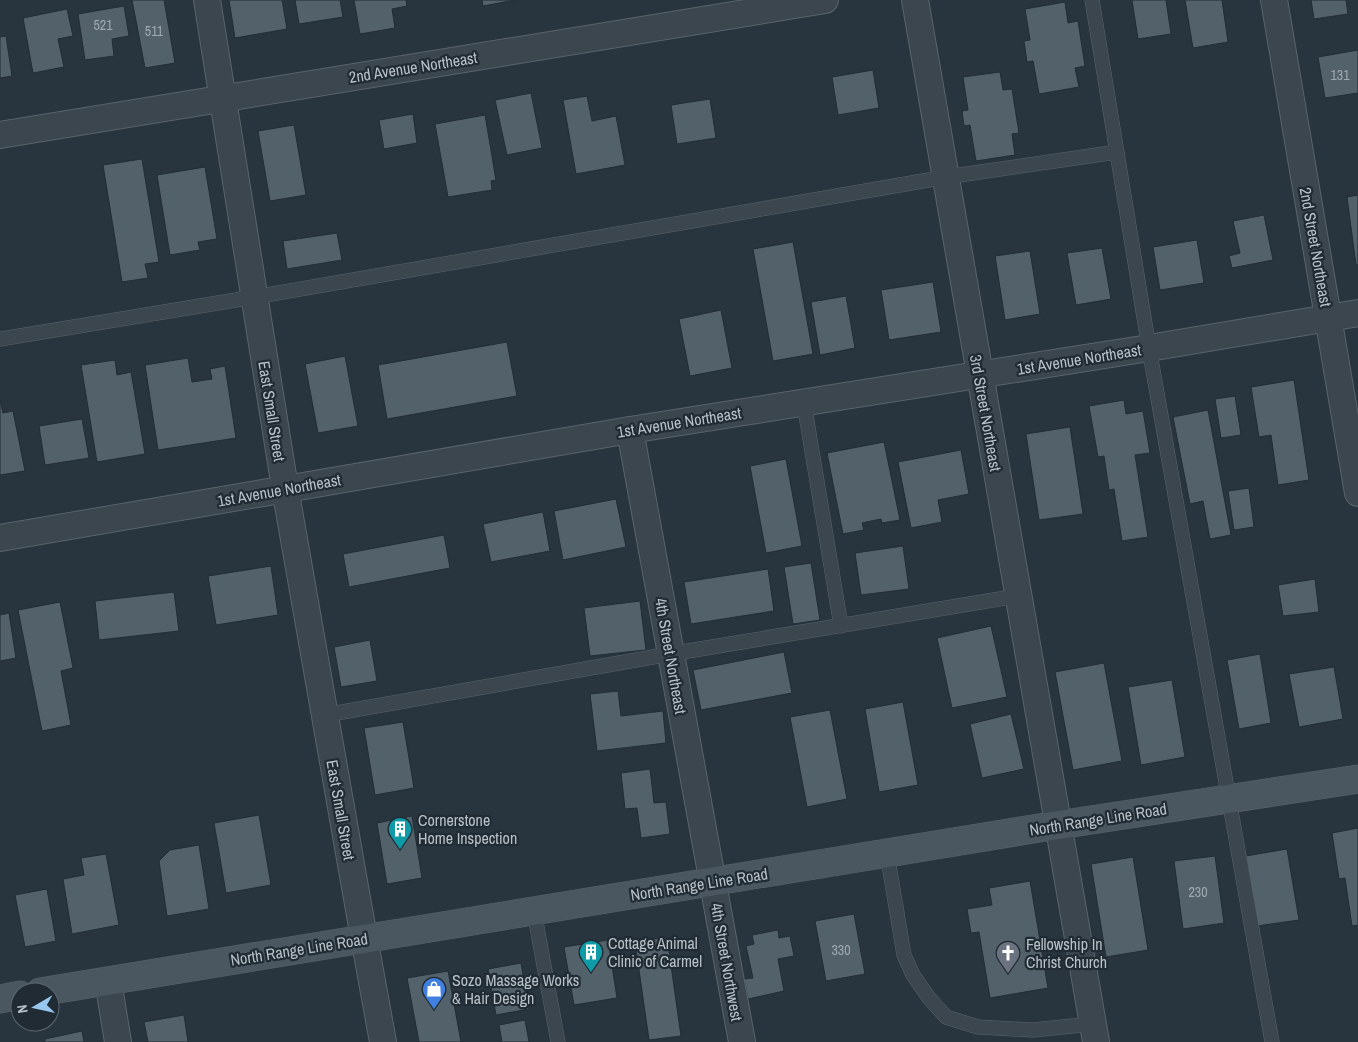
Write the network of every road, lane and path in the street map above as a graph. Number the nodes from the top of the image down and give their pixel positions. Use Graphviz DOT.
graph roads {
  1 [pos="207,0"];
  2 [pos="826,0"];
  3 [pos="915,0"];
  4 [pos="1092,0"];
  5 [pos="1274,0"];
  6 [pos="222,98"];
  7 [pos="0,135"];
  8 [pos="1117,152"];
  9 [pos="946,177"];
  10 [pos="254,298"];
  11 [pos="1358,313"];
  12 [pos="1328,318"];
  13 [pos="0,339"];
  14 [pos="1149,348"];
  15 [pos="979,375"];
  16 [pos="804,403"];
  17 [pos="630,430"];
  18 [pos="285,488"];
  19 [pos="1358,493"];
  20 [pos="0,538"];
  21 [pos="1018,596"];
  22 [pos="841,626"];
  23 [pos="670,654"];
  24 [pos="324,714"];
  25 [pos="1358,779"];
  26 [pos="1228,798"];
  27 [pos="1058,825"];
  28 [pos="887,853"];
  29 [pos="713,882"];
  30 [pos="534,911"];
  31 [pos="364,939"];
  32 [pos="108,981"];
  33 [pos="60,989"];
  34 [pos="1094,1033"];
  35 [pos="118,1042"];
  36 [pos="384,1042"];
  37 [pos="558,1042"];
  38 [pos="742,1042"];
  39 [pos="1272,1042"];
  1 -- 6 [label="street, East Small Street"];
  2 -- 6 [label="street, 2nd Avenue Northeast"];
  3 -- 9 [label="street, 3rd Street Northeast"];
  4 -- 8 [label="lane"];
  5 -- 12 [label="street, 2nd Street Northeast"];
  6 -- 7 [label="street, 2nd Avenue Northeast"];
  6 -- 10 [label="street, East Small Street"];
  8 -- 9 [label="lane"];
  8 -- 14 [label="lane"];
  9 -- 10 [label="lane"];
  9 -- 15 [label="street, 3rd Street Northeast"];
  10 -- 13 [label="lane"];
  10 -- 18 [label="street, East Small Street"];
  11 -- 12 [label="street, 1st Avenue Northeast"];
  12 -- 14 [label="street, 1st Avenue Northeast"];
  12 -- 19 [label="street, 2nd Street Northeast"];
  14 -- 15 [label="street, 1st Avenue Northeast"];
  14 -- 26 [label="lane"];
  15 -- 16 [label="street, 1st Avenue Northeast"];
  15 -- 21 [label="street, 3rd Street Northeast"];
  16 -- 17 [label="street, 1st Avenue Northeast"];
  16 -- 22 [label="lane"];
  17 -- 18 [label="street, 1st Avenue Northeast"];
  17 -- 23 [label="street, 4th Street Northeast"];
  18 -- 20 [label="street, 1st Avenue Northeast"];
  18 -- 24 [label="street, East Small Street"];
  21 -- 22 [label="lane"];
  21 -- 27 [label="street, 3rd Street Northeast"];
  22 -- 23 [label="lane"];
  23 -- 24 [label="lane"];
  23 -- 29 [label="street, 4th Street Northeast"];
  24 -- 31 [label="street, East Small Street"];
  25 -- 26 [label="main road, North Range Line Road"];
  26 -- 27 [label="main road, North Range Line Road"];
  26 -- 39 [label="lane"];
  27 -- 28 [label="main road, North Range Line Road"];
  27 -- 34 [label="street, 3rd Street Northeast"];
  28 -- 29 [label="main road, North Range Line Road"];
  28 -- 34 [label="lane"];
  29 -- 30 [label="main road, North Range Line Road"];
  29 -- 38 [label="street, 4th Street Northwest"];
  30 -- 31 [label="main road, North Range Line Road"];
  30 -- 37 [label="lane"];
  31 -- 32 [label="main road, North Range Line Road"];
  31 -- 36 [label="street, East Small Street"];
  32 -- 33 [label="main road, North Range Line Road"];
  32 -- 35 [label="street"];
}
